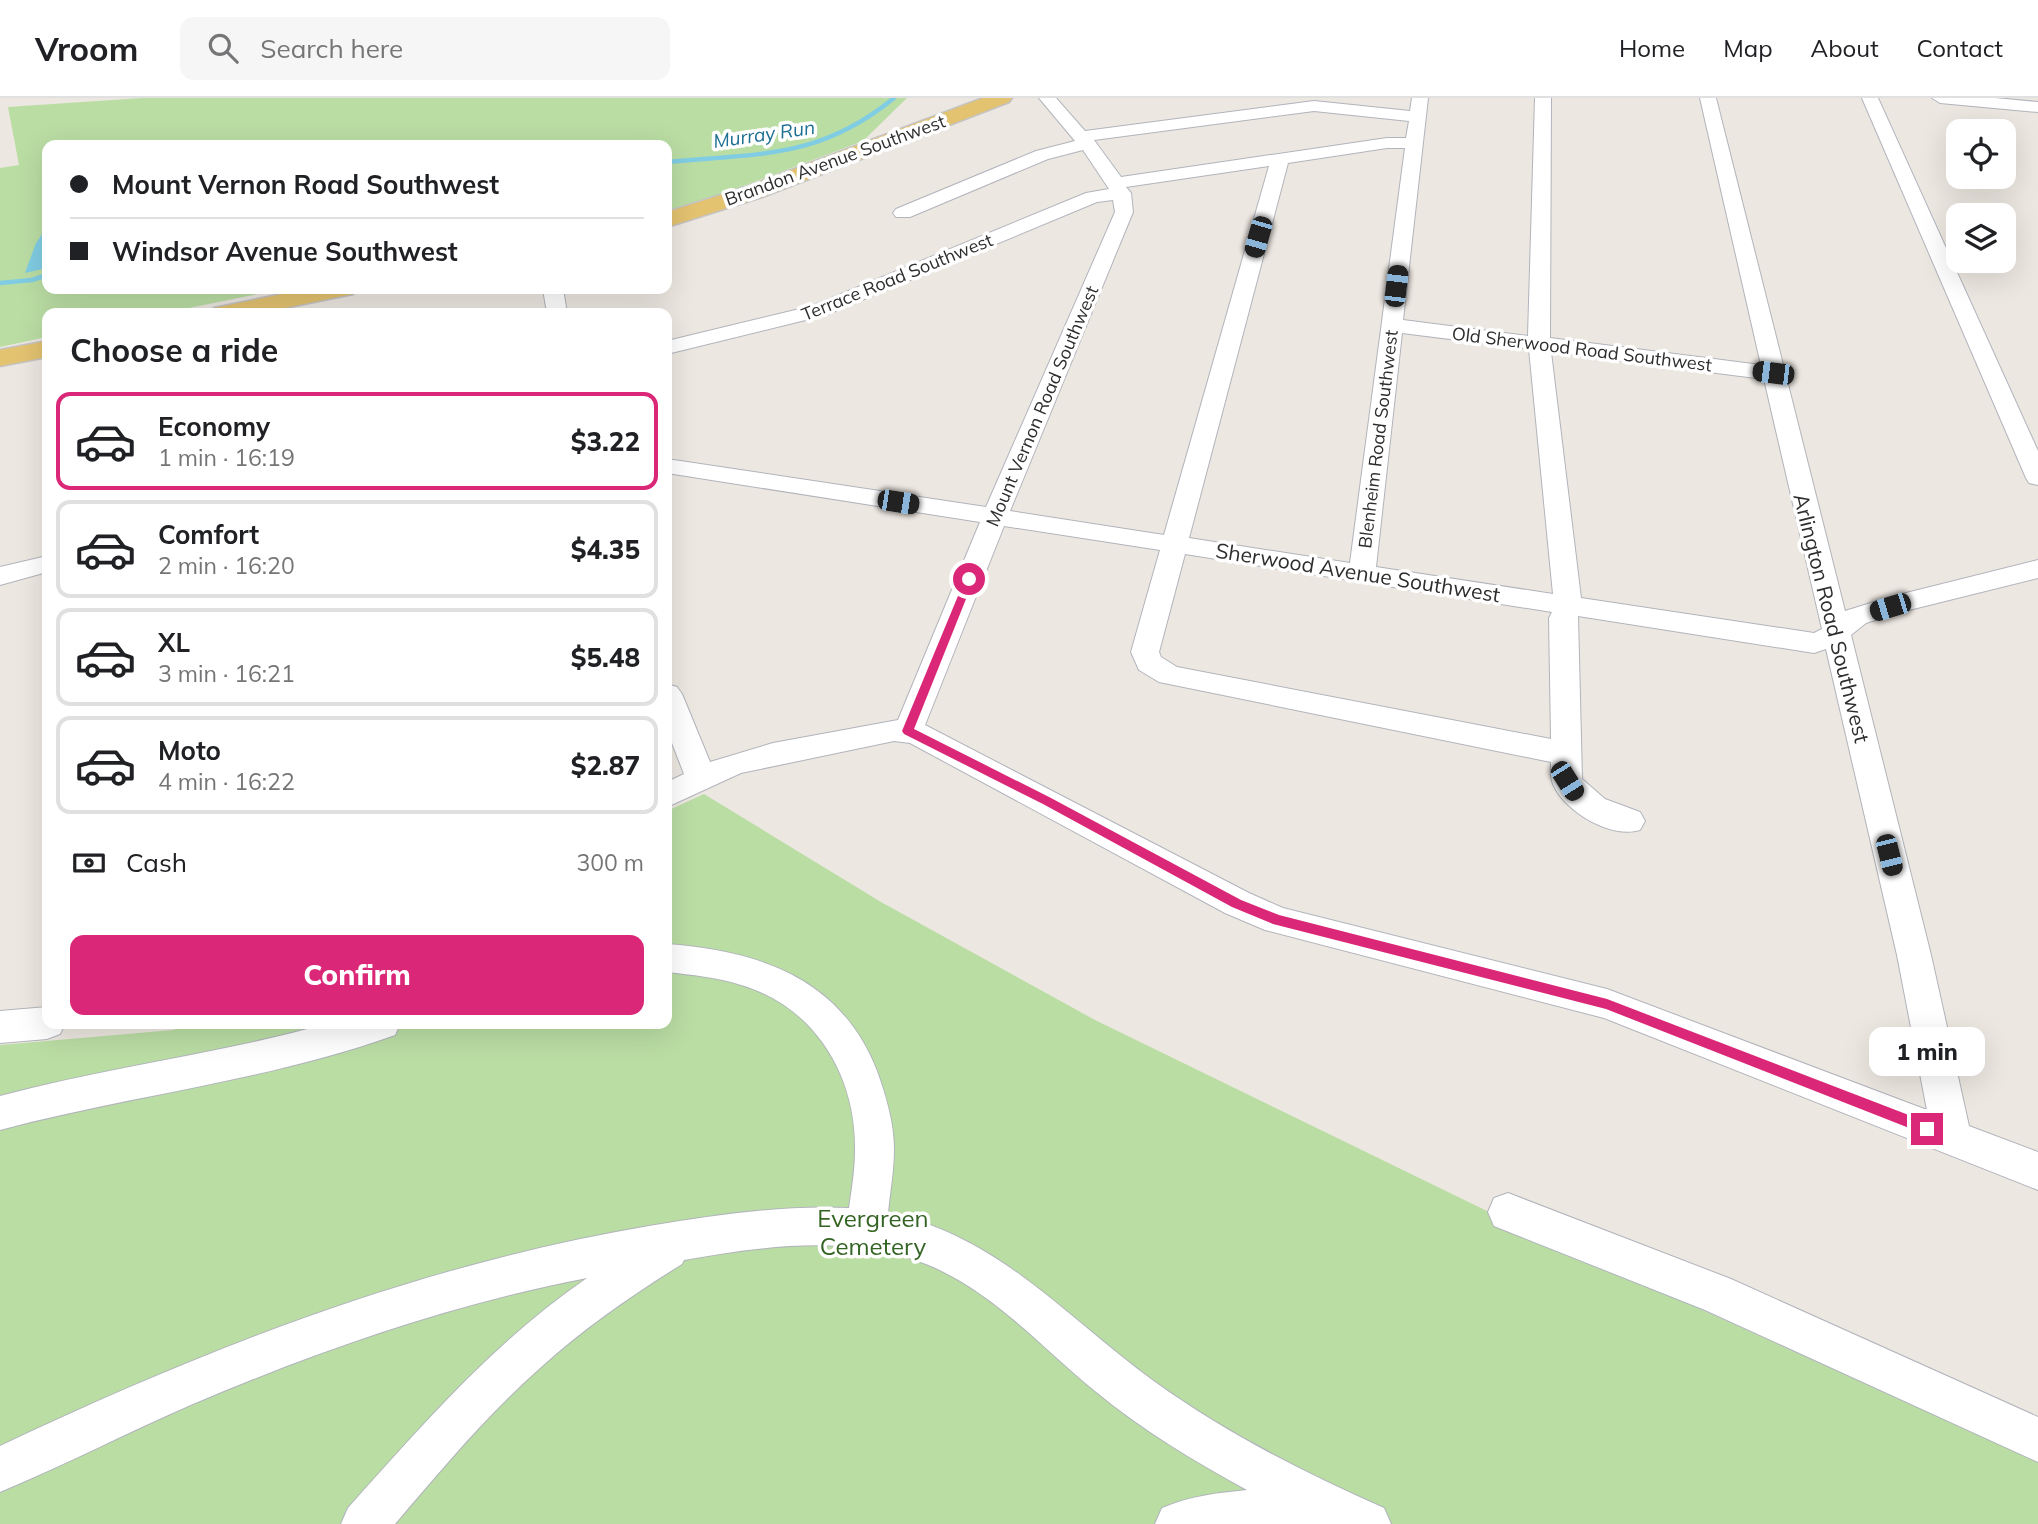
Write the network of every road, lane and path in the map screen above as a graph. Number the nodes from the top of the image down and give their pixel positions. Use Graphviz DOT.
graph roads {
  1 [pos="1002,98"];
  2 [pos="1046,98"];
  3 [pos="1543,98"];
  4 [pos="1708,98"];
  5 [pos="1870,98"];
  6 [pos="1940,98"];
  7 [pos="2033,98"];
  8 [pos="1419,107"];
  9 [pos="2038,107"];
  10 [pos="1082,141"];
  11 [pos="1415,143"];
  12 [pos="1280,159"];
  13 [pos="1119,188"];
  14 [pos="903,213"];
  15 [pos="672,218"];
  16 [pos="319,294"];
  17 [pos="248,308"];
  18 [pos="1391,325"];
  19 [pos="1539,343"];
  20 [pos="672,346"];
  21 [pos="42,350"];
  22 [pos="0,358"];
  23 [pos="1773,373"];
  24 [pos="672,467"];
  25 [pos="2038,478"];
  26 [pos="995,516"];
  27 [pos="1176,544"];
  28 [pos="42,565"];
  29 [pos="2038,569"];
  30 [pos="1362,572"];
  31 [pos="0,576"];
  32 [pos="1568,605"];
  33 [pos="1836,634"];
  34 [pos="672,706"];
  35 [pos="908,731"];
  36 [pos="1564,753"];
  37 [pos="701,778"];
  38 [pos="672,792"];
  39 [pos="1629,821"];
  40 [pos="672,958"];
  41 [pos="42,1023"];
  42 [pos="0,1027"];
  43 [pos="364,1029"];
  44 [pos="41,1102"];
  45 [pos="0,1106"];
  46 [pos="0,1113"];
  47 [pos="1952,1138"];
  48 [pos="2038,1171"];
  49 [pos="1508,1212"];
  50 [pos="866,1227"];
  51 [pos="685,1240"];
  52 [pos="2038,1440"];
  53 [pos="0,1469"];
  54 [pos="1322,1505"];
  55 [pos="364,1524"];
  56 [pos="1178,1524"];
  57 [pos="1368,1524"];
  1 -- 15 [label="main road, Brandon Avenue Southwest"];
  2 -- 10 [label="street"];
  3 -- 19 [label="street"];
  4 -- 23 [label="street, Arlington Road Southwest"];
  5 -- 25 [label="street"];
  6 -- 9 [label="street"];
  7 -- 9 [label="street"];
  8 -- 10 [label="street"];
  8 -- 11 [label="street, Blenheim Road Southwest"];
  10 -- 13 [label="street"];
  10 -- 14 [label="street"];
  11 -- 12 [label="street, Terrace Road Southwest"];
  11 -- 18 [label="street, Blenheim Road Southwest"];
  12 -- 13 [label="street, Terrace Road Southwest"];
  12 -- 27 [label="street"];
  13 -- 20 [label="street, Terrace Road Southwest"];
  13 -- 26 [label="street, Mount Vernon Road Southwest"];
  16 -- 17 [label="main road"];
  18 -- 19 [label="street, Old Sherwood Road Southwest"];
  18 -- 30 [label="street, Blenheim Road Southwest"];
  19 -- 23 [label="street, Old Sherwood Road Southwest"];
  19 -- 32 [label="street"];
  21 -- 22 [label="main road"];
  23 -- 33 [label="street, Arlington Road Southwest"];
  24 -- 26 [label="street, Sherwood Avenue Southwest"];
  26 -- 27 [label="street, Sherwood Avenue Southwest"];
  26 -- 35 [label="street, Mount Vernon Road Southwest"];
  27 -- 30 [label="street, Sherwood Avenue Southwest"];
  27 -- 36 [label="street"];
  28 -- 31 [label="street"];
  29 -- 33 [label="street, Sherwood Avenue Southwest"];
  30 -- 32 [label="street, Sherwood Avenue Southwest"];
  32 -- 33 [label="street, Sherwood Avenue Southwest"];
  32 -- 36 [label="street"];
  33 -- 47 [label="street, Arlington Road Southwest"];
  34 -- 37 [label="street"];
  35 -- 37 [label="street"];
  35 -- 47 [label="street"];
  36 -- 39 [label="street"];
  37 -- 38 [label="street"];
  40 -- 50 [label="street"];
  41 -- 42 [label="street"];
  43 -- 44 [label="street"];
  44 -- 45 [label="street"];
  44 -- 46 [label="street"];
  47 -- 48 [label="street"];
  49 -- 52 [label="street"];
  50 -- 51 [label="street"];
  50 -- 54 [label="street"];
  51 -- 53 [label="street"];
  51 -- 55 [label="street"];
  54 -- 56 [label="street"];
  54 -- 57 [label="street"];
}
